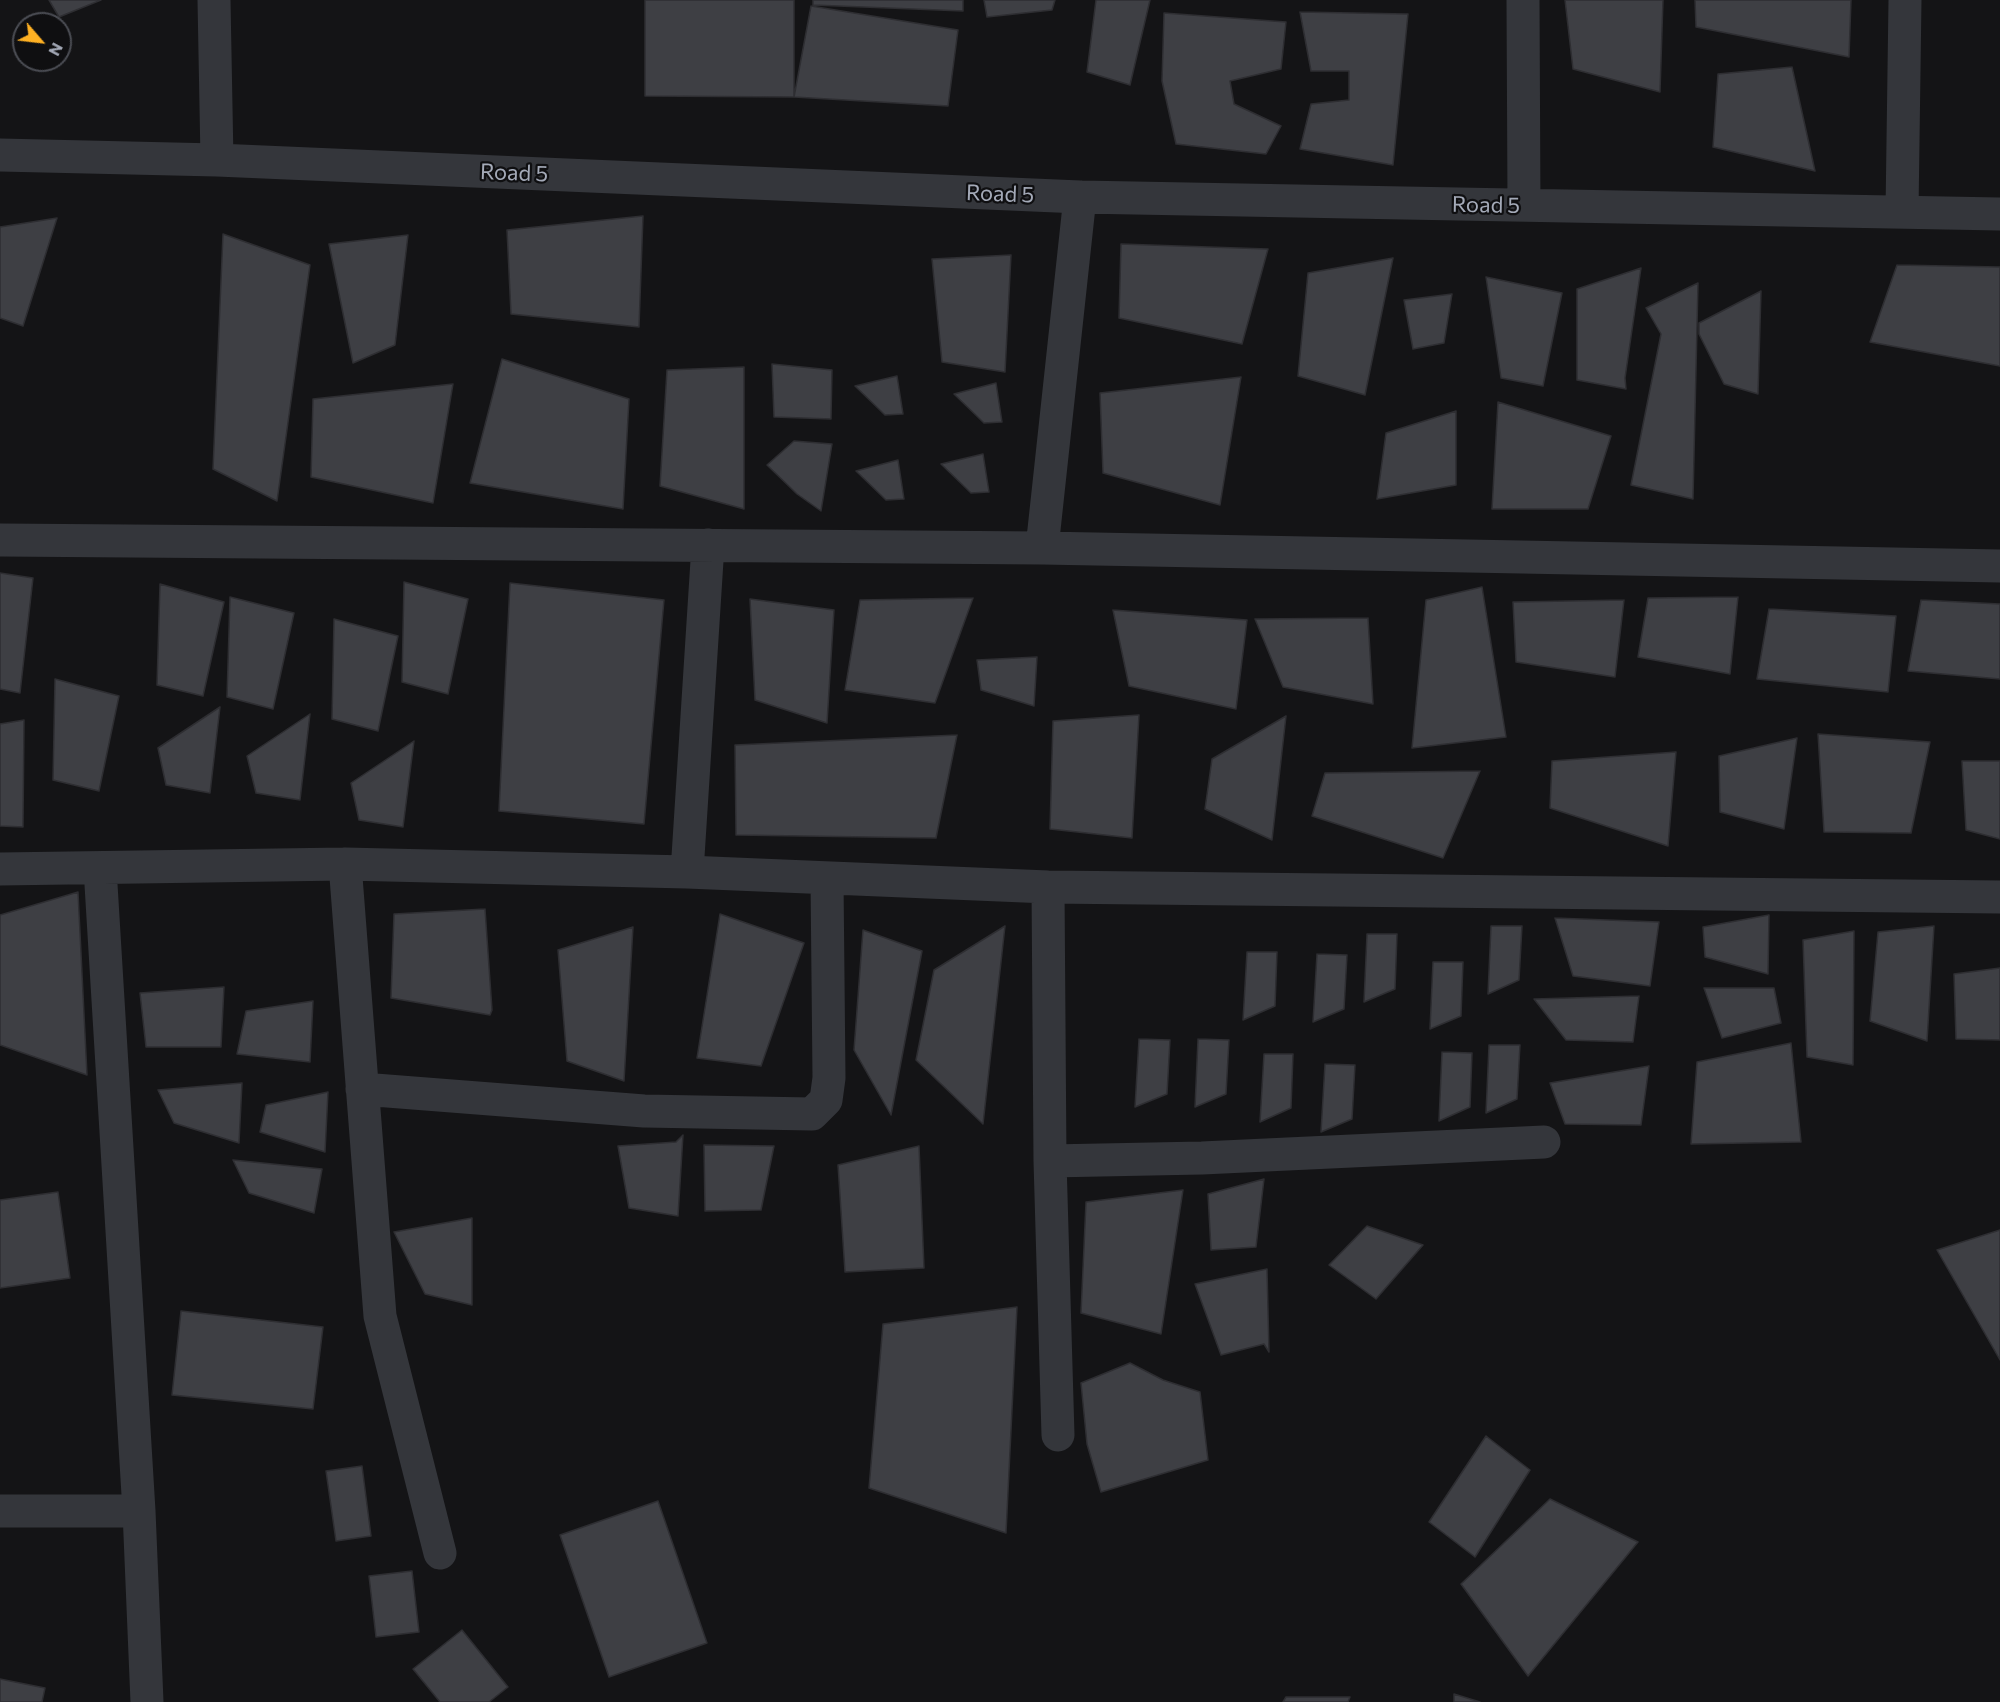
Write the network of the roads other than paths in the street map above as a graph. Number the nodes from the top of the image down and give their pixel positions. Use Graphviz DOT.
graph roads {
  1 [pos="214,0"];
  2 [pos="1523,0"];
  3 [pos="1905,0"];
  4 [pos="0,155"];
  5 [pos="217,160"];
  6 [pos="1080,197"];
  7 [pos="1524,205"];
  8 [pos="1902,212"];
  9 [pos="2000,214"];
  10 [pos="0,540"];
  11 [pos="708,545"];
  12 [pos="1042,548"];
  13 [pos="2000,566"];
  14 [pos="345,864"];
  15 [pos="100,868"];
  16 [pos="0,869"];
  17 [pos="687,872"];
  18 [pos="827,879"];
  19 [pos="1048,887"];
  20 [pos="2000,897"];
  21 [pos="362,1089"];
  22 [pos="1544,1142"];
  23 [pos="1050,1161"];
  24 [pos="1058,1435"];
  25 [pos="0,1511"];
  26 [pos="139,1511"];
  27 [pos="440,1553"];
  28 [pos="147,1702"];
  1 -- 5 [label="street"];
  2 -- 7 [label="street"];
  3 -- 8 [label="street"];
  4 -- 5 [label="street, Road 5"];
  5 -- 6 [label="street, Road 5"];
  6 -- 7 [label="street, Road 5"];
  6 -- 12 [label="street"];
  7 -- 8 [label="street, Road 5"];
  8 -- 9 [label="street, Road 5"];
  10 -- 11 [label="street"];
  11 -- 12 [label="street"];
  11 -- 17 [label="street"];
  12 -- 13 [label="street"];
  14 -- 15 [label="street"];
  14 -- 17 [label="street"];
  14 -- 21 [label="street"];
  15 -- 16 [label="street"];
  15 -- 26 [label="street"];
  17 -- 18 [label="street"];
  18 -- 19 [label="street"];
  18 -- 21 [label="street"];
  19 -- 20 [label="street"];
  19 -- 23 [label="street"];
  21 -- 27 [label="street"];
  22 -- 23 [label="street"];
  23 -- 24 [label="street"];
  25 -- 26 [label="street"];
  26 -- 28 [label="street"];
}
